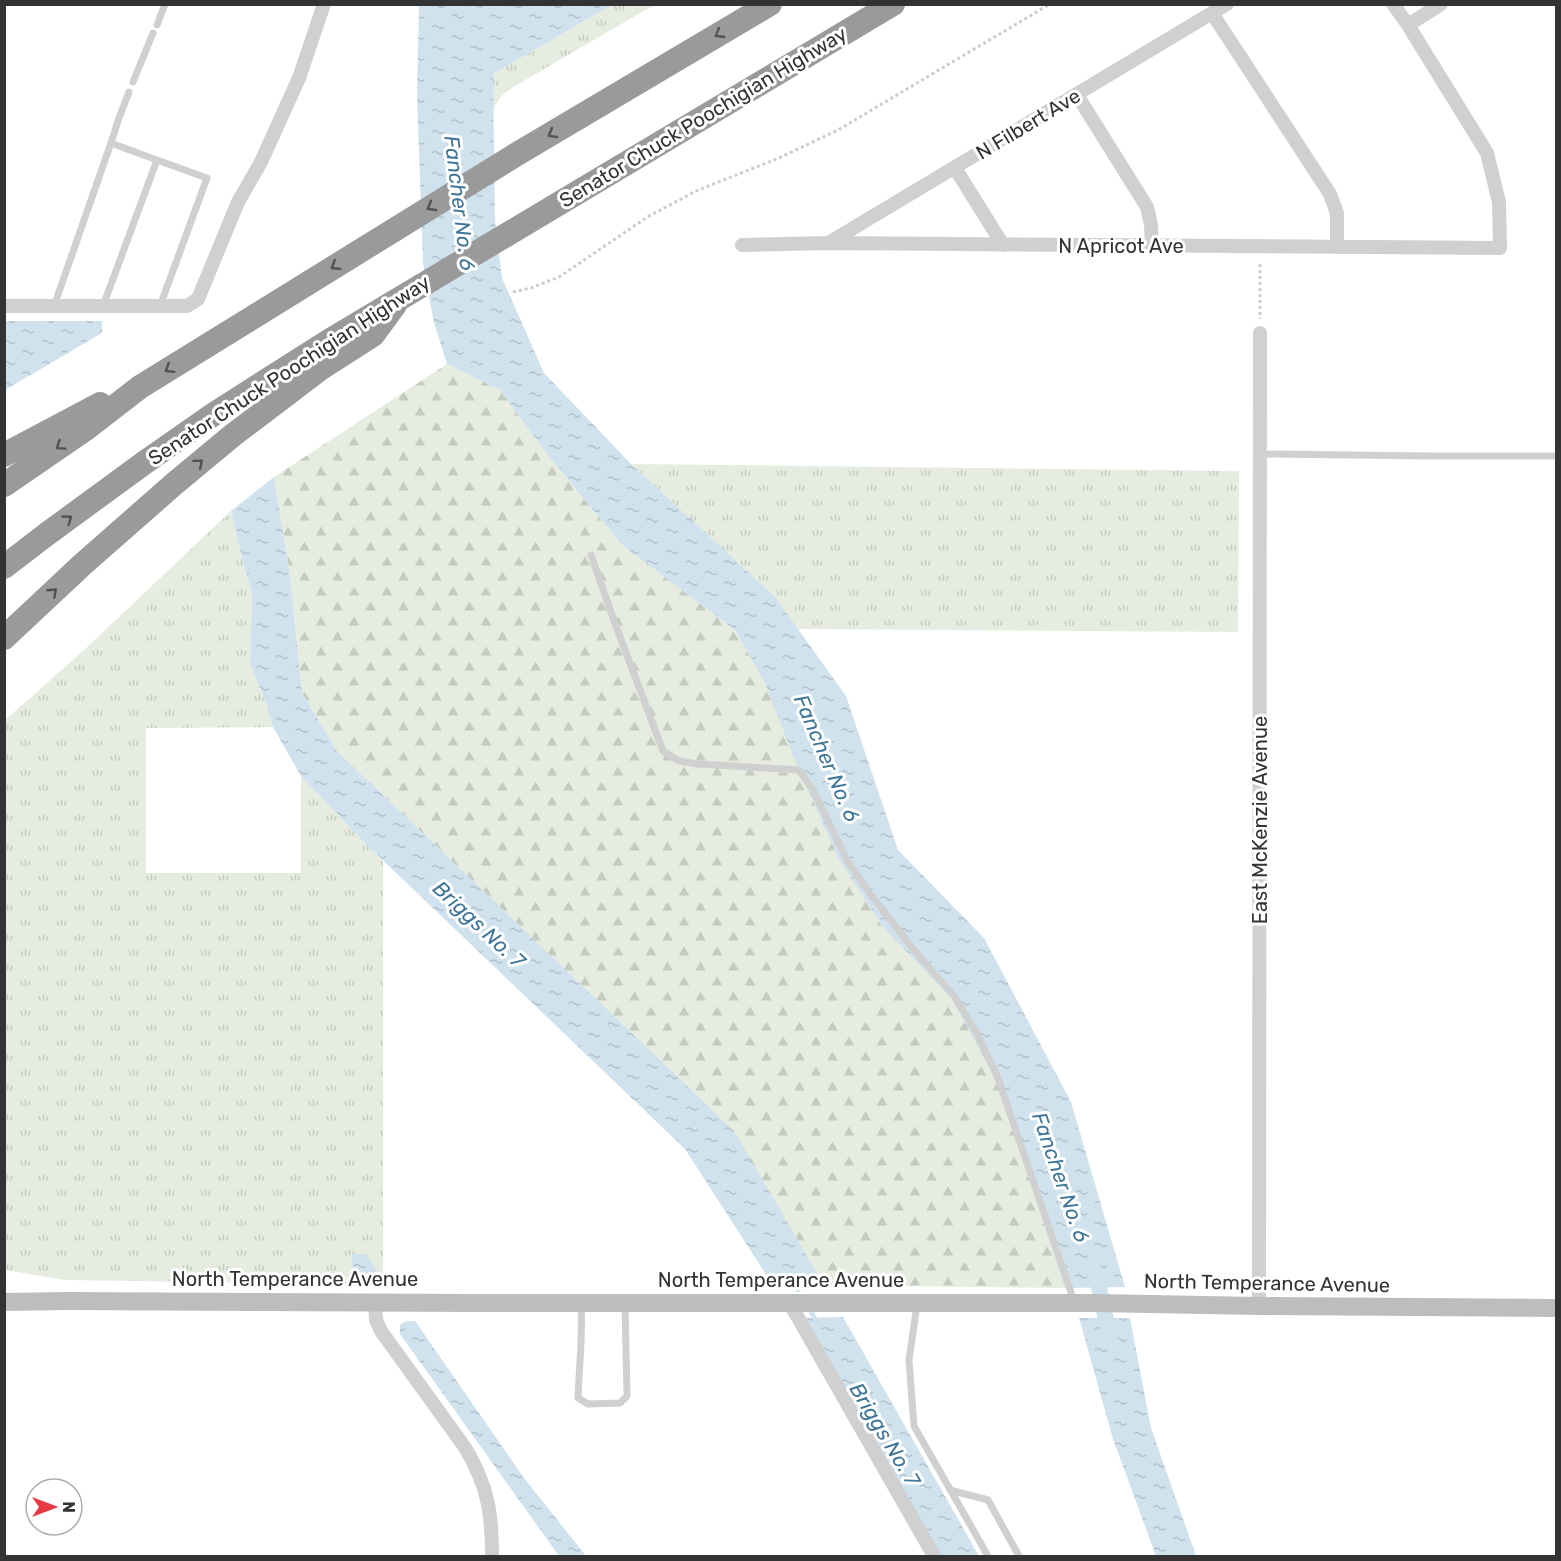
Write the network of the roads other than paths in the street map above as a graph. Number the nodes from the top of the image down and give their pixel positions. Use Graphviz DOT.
graph roads {
  1 [pos="165,4"];
  2 [pos="324,4"];
  3 [pos="770,4"];
  4 [pos="893,4"];
  5 [pos="1227,4"];
  6 [pos="1393,4"];
  7 [pos="1441,4"];
  8 [pos="1212,13"];
  9 [pos="157,25"];
  10 [pos="1407,25"];
  11 [pos="153,33"];
  12 [pos="133,82"];
  13 [pos="129,92"];
  14 [pos="1077,95"];
  15 [pos="111,143"];
  16 [pos="157,160"];
  17 [pos="955,168"];
  18 [pos="828,243"];
  19 [pos="742,245"];
  20 [pos="1003,245"];
  21 [pos="1152,246"];
  22 [pos="1337,247"];
  23 [pos="401,296"];
  24 [pos="4,306"];
  25 [pos="54,306"];
  26 [pos="103,306"];
  27 [pos="160,307"];
  28 [pos="1260,333"];
  29 [pos="140,387"];
  30 [pos="1260,454"];
  31 [pos="4,455"];
  32 [pos="1557,456"];
  33 [pos="4,485"];
  34 [pos="591,555"];
  35 [pos="4,567"];
  36 [pos="4,638"];
  37 [pos="4,1302"];
  38 [pos="375,1302"];
  39 [pos="789,1302"];
  40 [pos="917,1302"];
  41 [pos="581,1303"];
  42 [pos="625,1303"];
  43 [pos="1075,1303"];
  44 [pos="1259,1306"];
  45 [pos="1557,1308"];
  46 [pos="950,1490"];
  47 [pos="492,1557"];
  48 [pos="934,1557"];
  49 [pos="988,1557"];
  50 [pos="1019,1557"];
  1 -- 9 [label="lane"];
  2 -- 27 [label="street"];
  3 -- 29 [label="highway, one-way"];
  4 -- 23 [label="highway, Senator Chuck Poochigian Highway"];
  5 -- 8 [label="street, N Filbert Ave"];
  6 -- 10 [label="street"];
  7 -- 10 [label="street"];
  8 -- 14 [label="street, N Filbert Ave"];
  8 -- 22 [label="street"];
  10 -- 22 [label="street, N Apricot Ave"];
  11 -- 12 [label="lane"];
  13 -- 15 [label="lane"];
  14 -- 17 [label="street, N Filbert Ave"];
  14 -- 21 [label="street"];
  15 -- 16 [label="lane"];
  15 -- 25 [label="lane"];
  16 -- 26 [label="lane"];
  16 -- 27 [label="lane"];
  17 -- 18 [label="street, N Filbert Ave"];
  17 -- 20 [label="street"];
  18 -- 19 [label="street, N Apricot Ave"];
  18 -- 20 [label="street, N Apricot Ave"];
  20 -- 21 [label="street, N Apricot Ave"];
  21 -- 22 [label="street, N Apricot Ave"];
  35 -- 23 [label="highway, Senator Chuck Poochigian Highway, one-way"];
  36 -- 23 [label="highway, one-way"];
  24 -- 25 [label="street"];
  25 -- 26 [label="street"];
  26 -- 27 [label="street"];
  28 -- 30 [label="street, East McKenzie Avenue"];
  29 -- 31 [label="highway"];
  29 -- 33 [label="highway, one-way"];
  30 -- 32 [label="lane"];
  30 -- 44 [label="street, East McKenzie Avenue"];
  34 -- 43 [label="lane"];
  37 -- 38 [label="main road, North Temperance Avenue"];
  38 -- 41 [label="main road, North Temperance Avenue"];
  38 -- 47 [label="street"];
  39 -- 40 [label="main road, North Temperance Avenue"];
  39 -- 42 [label="main road, North Temperance Avenue"];
  39 -- 48 [label="street"];
  40 -- 43 [label="main road, North Temperance Avenue"];
  40 -- 46 [label="lane"];
  41 -- 42 [label="main road, North Temperance Avenue"];
  41 -- 42 [label="lane"];
  43 -- 44 [label="main road, North Temperance Avenue"];
  44 -- 45 [label="main road, North Temperance Avenue"];
  46 -- 49 [label="lane"];
  46 -- 50 [label="lane"];
}
